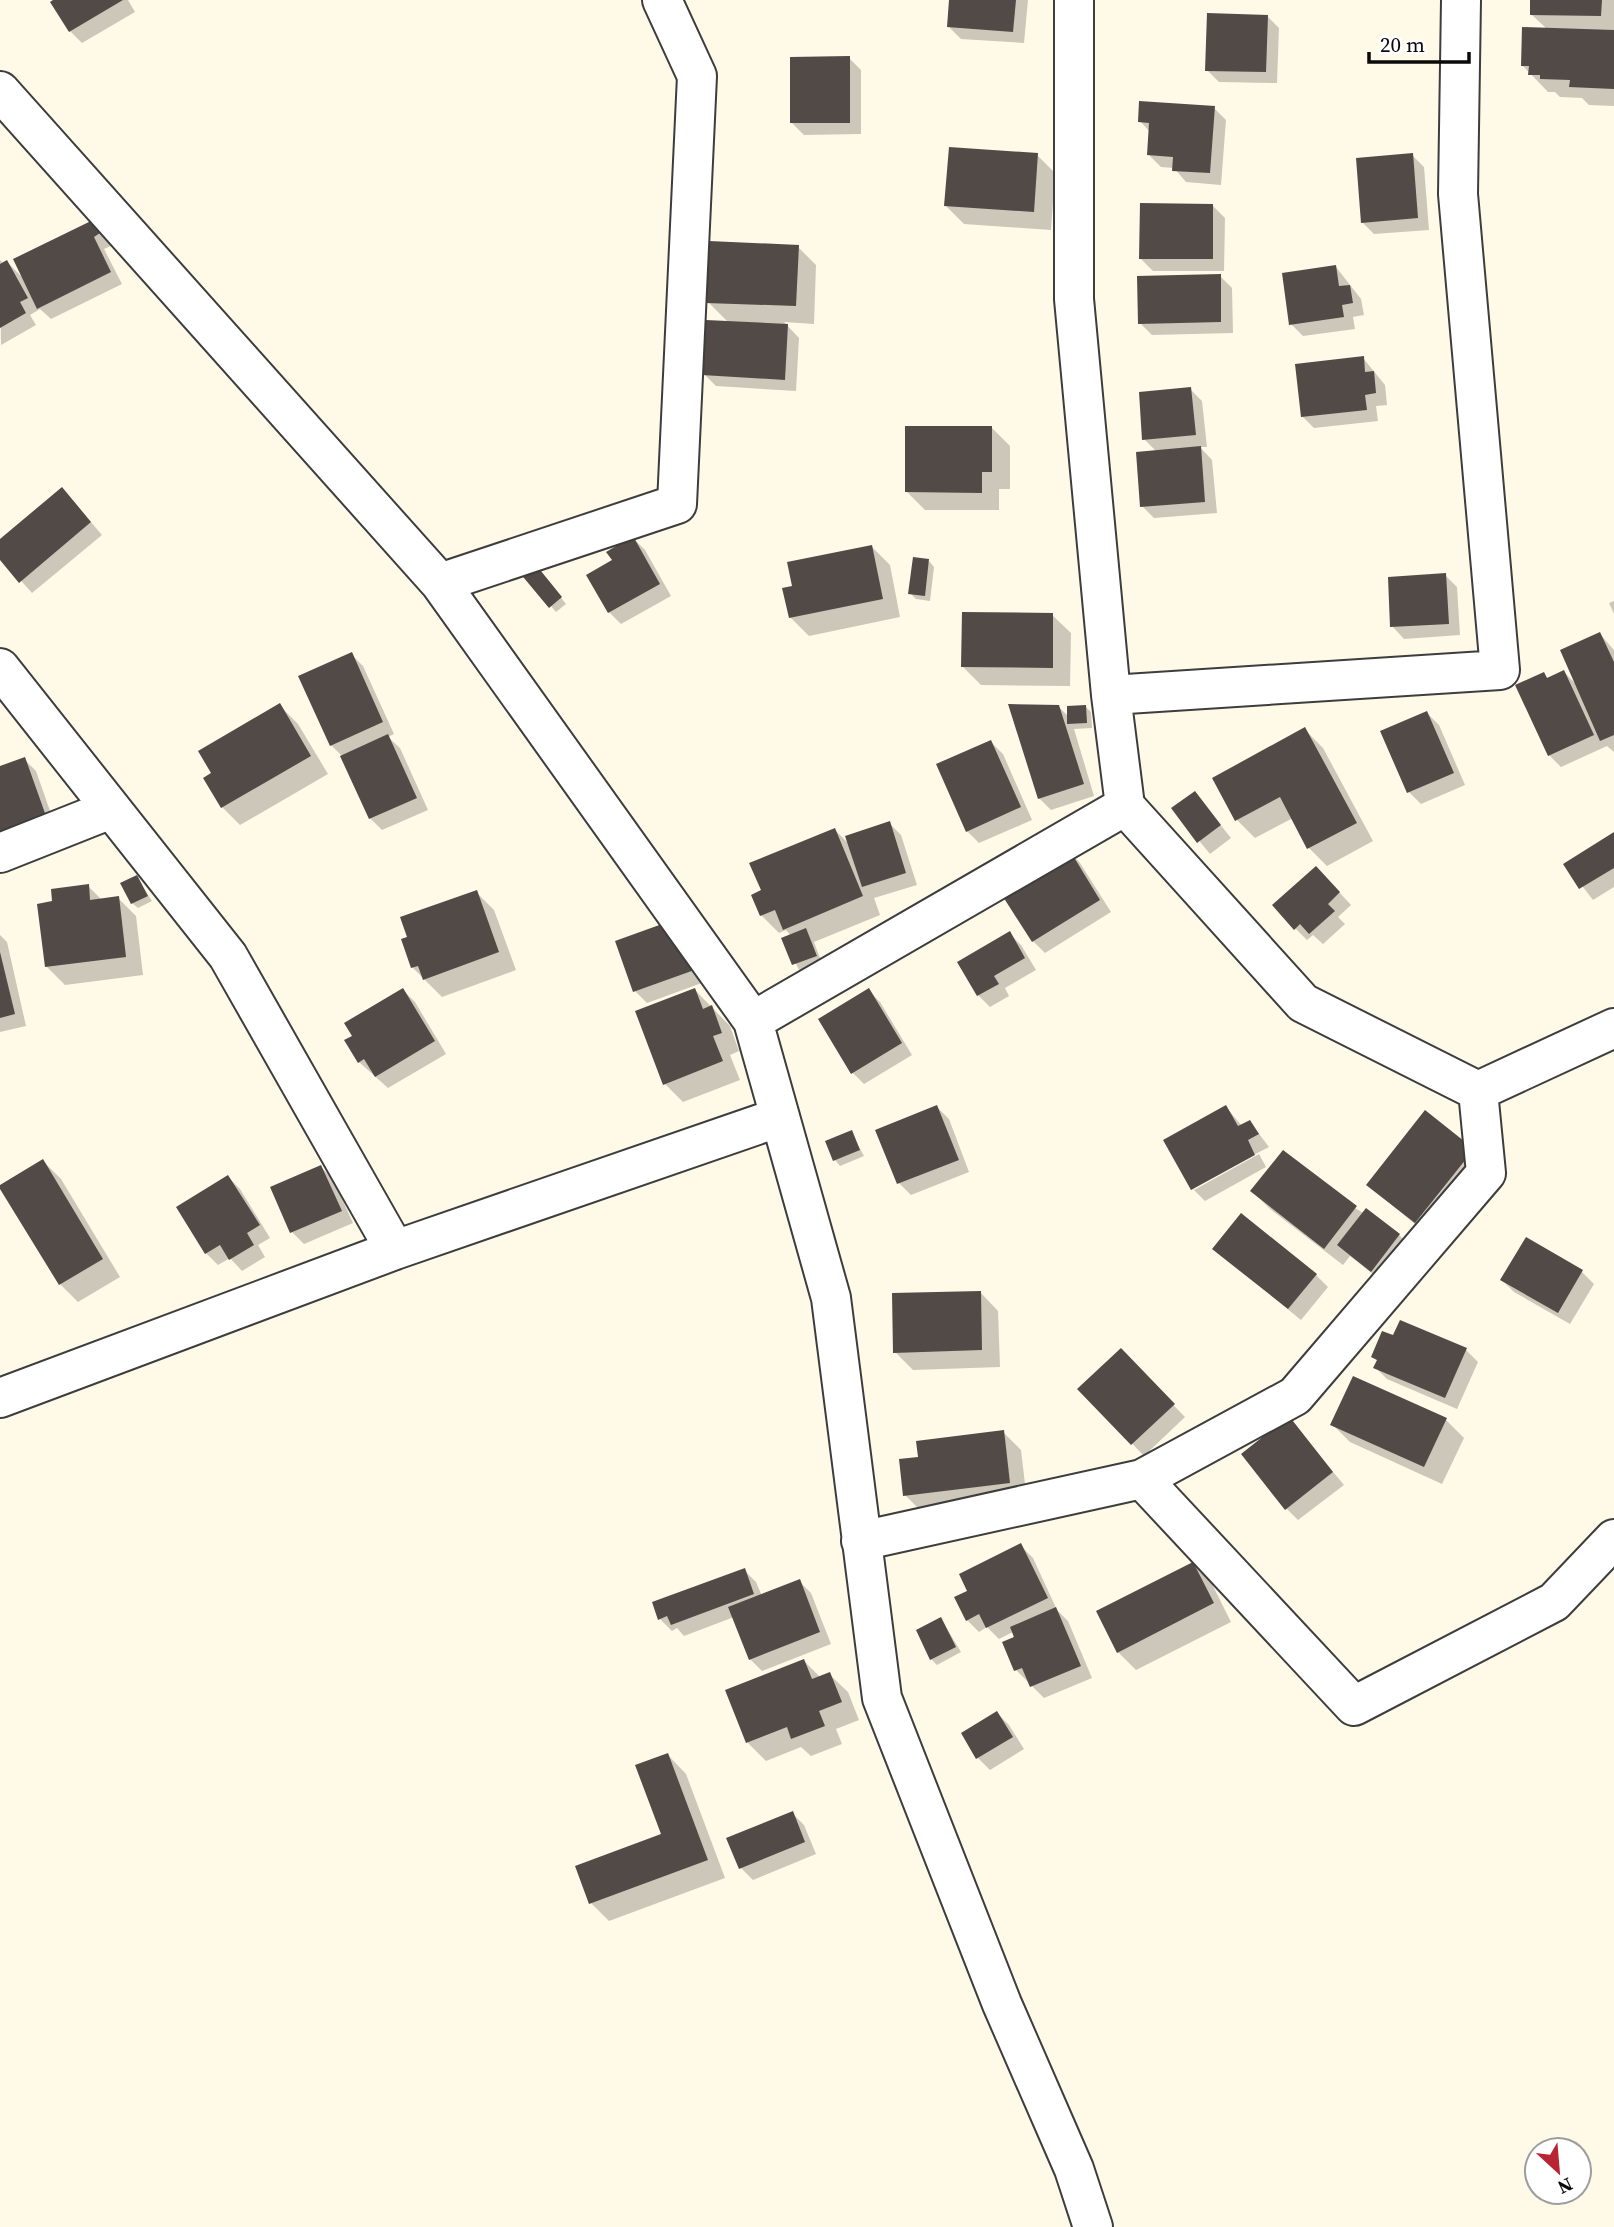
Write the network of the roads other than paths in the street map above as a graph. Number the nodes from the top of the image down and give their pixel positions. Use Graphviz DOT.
graph roads {
  1 [pos="662,0"];
  2 [pos="1074,0"];
  3 [pos="1461,0"];
  4 [pos="0,91"];
  5 [pos="440,583"];
  6 [pos="0,668"];
  7 [pos="1111,695"];
  8 [pos="1125,806"];
  9 [pos="111,808"];
  10 [pos="0,853"];
  11 [pos="753,1021"];
  12 [pos="1614,1028"];
  13 [pos="1478,1091"];
  14 [pos="780,1117"];
  15 [pos="395,1250"];
  16 [pos="0,1398"];
  17 [pos="1142,1479"];
  18 [pos="1614,1539"];
  19 [pos="861,1542"];
  20 [pos="1093,2227"];
  1 -- 5 [label="street"];
  2 -- 7 [label="street"];
  3 -- 7 [label="street"];
  4 -- 5 [label="street"];
  5 -- 11 [label="street"];
  6 -- 9 [label="street"];
  7 -- 8 [label="street"];
  8 -- 11 [label="street"];
  8 -- 13 [label="street"];
  9 -- 10 [label="street"];
  9 -- 15 [label="street"];
  11 -- 14 [label="street"];
  12 -- 13 [label="street"];
  13 -- 17 [label="street"];
  14 -- 15 [label="street"];
  14 -- 19 [label="street"];
  15 -- 16 [label="street"];
  17 -- 18 [label="street"];
  17 -- 19 [label="street"];
  19 -- 20 [label="street"];
}
